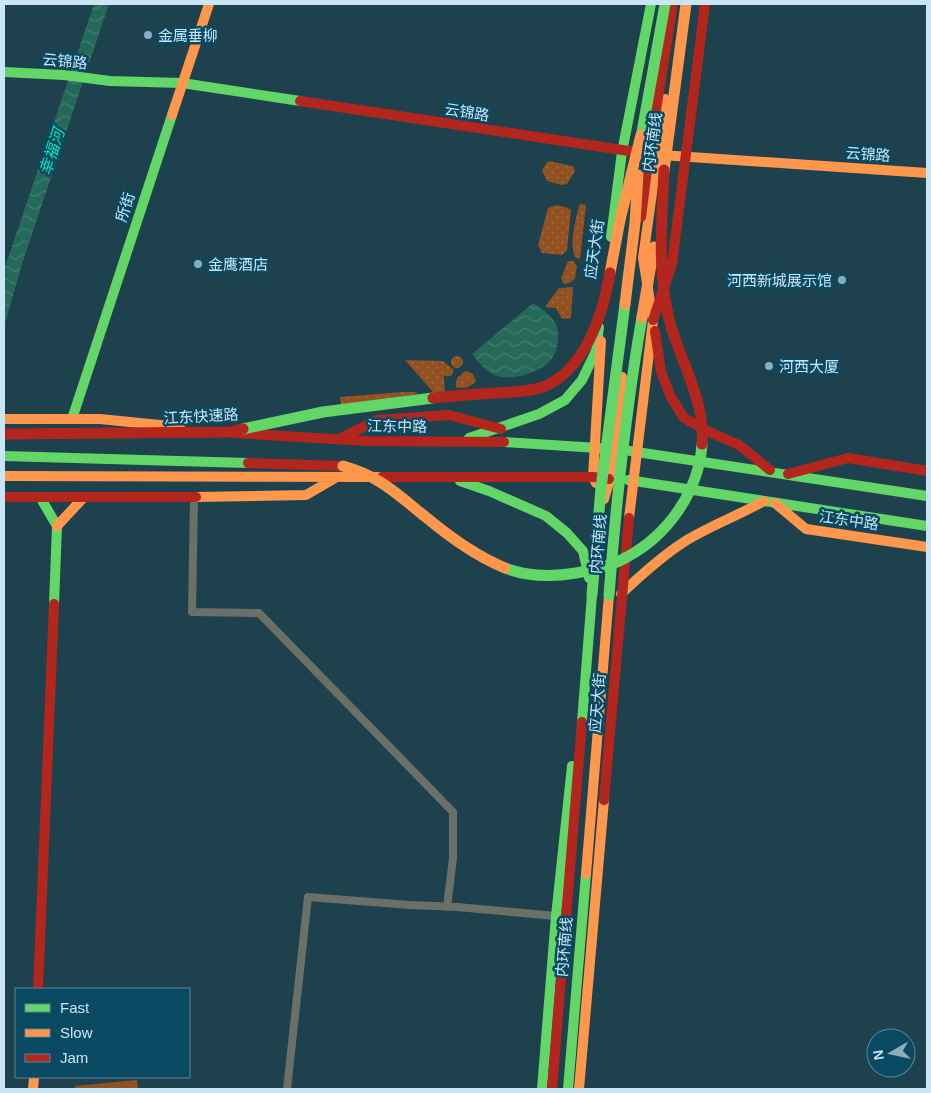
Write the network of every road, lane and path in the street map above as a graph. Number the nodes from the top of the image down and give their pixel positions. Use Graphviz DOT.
graph roads {
  1 [pos="209,4"];
  2 [pos="651,4"];
  3 [pos="664,4"];
  4 [pos="673,4"];
  5 [pos="679,4"];
  6 [pos="686,4"];
  7 [pos="705,4"];
  8 [pos="4,72"];
  9 [pos="182,83"];
  10 [pos="641,135"];
  11 [pos="622,152"];
  12 [pos="653,154"];
  13 [pos="687,158"];
  14 [pos="664,170"];
  15 [pos="927,173"];
  16 [pos="604,290"];
  17 [pos="653,320"];
  18 [pos="4,419"];
  19 [pos="72,419"];
  20 [pos="501,429"];
  21 [pos="4,434"];
  22 [pos="339,440"];
  23 [pos="459,442"];
  24 [pos="596,447"];
  25 [pos="613,449"];
  26 [pos="636,452"];
  27 [pos="4,456"];
  28 [pos="927,470"];
  29 [pos="771,471"];
  30 [pos="788,474"];
  31 [pos="4,476"];
  32 [pos="337,477"];
  33 [pos="449,477"];
  34 [pos="594,477"];
  35 [pos="610,479"];
  36 [pos="633,481"];
  37 [pos="4,496"];
  38 [pos="927,496"];
  39 [pos="40,497"];
  40 [pos="84,497"];
  41 [pos="194,497"];
  42 [pos="604,499"];
  43 [pos="769,502"];
  44 [pos="57,526"];
  45 [pos="927,526"];
  46 [pos="927,547"];
  47 [pos="591,585"];
  48 [pos="621,594"];
  49 [pos="447,906"];
  50 [pos="556,916"];
  51 [pos="38,988"];
  52 [pos="287,1089"];
  53 [pos="542,1089"];
  54 [pos="552,1089"];
  55 [pos="568,1089"];
  56 [pos="579,1089"];
  1 -- 9 [label="main road, 所街"];
  2 -- 11 [label="main road, 应天大街"];
  3 -- 10 [label="main road, 内环南线, bridge"];
  3 -- 12 [label="main road"];
  4 -- 12 [label="main road, 应天大街"];
  5 -- 12 [label="main road, 应天大街"];
  6 -- 14 [label="main road, 内环南线, bridge"];
  7 -- 13 [label="main road, 应天大街"];
  8 -- 9 [label="main road, 云锦路"];
  9 -- 11 [label="main road, 云锦路"];
  9 -- 19 [label="main road, 所街"];
  10 -- 21 [label="main road, 江东快速路, bridge"];
  10 -- 54 [label="main road, 内环南线, bridge"];
  11 -- 12 [label="main road, 云锦路"];
  11 -- 16 [label="main road, 应天大街"];
  12 -- 13 [label="main road, 云锦路"];
  12 -- 17 [label="main road, 应天大街"];
  12 -- 25 [label="main road, 应天大街"];
  13 -- 15 [label="main road, 云锦路"];
  13 -- 17 [label="main road, 应天大街"];
  14 -- 27 [label="main road, bridge"];
  14 -- 55 [label="main road, 内环南线, bridge"];
  16 -- 20 [label="main road"];
  16 -- 24 [label="main road, 应天大街"];
  17 -- 26 [label="main road, 应天大街"];
  17 -- 29 [label="main road"];
  18 -- 19 [label="main road, 江东中路"];
  19 -- 22 [label="main road, 江东中路"];
  20 -- 22 [label="main road"];
  20 -- 23 [label="main road"];
  22 -- 23 [label="main road, 江东中路"];
  23 -- 24 [label="main road, 江东中路"];
  24 -- 25 [label="main road, 江东中路"];
  24 -- 34 [label="main road, 应天大街"];
  25 -- 26 [label="main road, 江东中路"];
  25 -- 35 [label="main road, 应天大街"];
  26 -- 29 [label="main road, 江东中路"];
  26 -- 36 [label="main road, 应天大街"];
  28 -- 30 [label="main road, 江东中路"];
  29 -- 30 [label="main road, 江东中路"];
  30 -- 38 [label="main road, 江东中路"];
  31 -- 32 [label="main road, 江东中路"];
  32 -- 33 [label="main road, 江东中路"];
  32 -- 41 [label="main road"];
  33 -- 34 [label="main road, 江东中路"];
  33 -- 47 [label="main road"];
  34 -- 35 [label="main road, 江东中路"];
  34 -- 42 [label="main road, 应天大街"];
  35 -- 36 [label="main road, 江东中路"];
  35 -- 42 [label="main road, 应天大街"];
  36 -- 43 [label="main road, 江东中路"];
  36 -- 48 [label="main road, 应天大街"];
  37 -- 39 [label="main road"];
  39 -- 40 [label="main road"];
  39 -- 44 [label="main road"];
  40 -- 41 [label="main road"];
  40 -- 44 [label="main road"];
  41 -- 49 [label="street"];
  42 -- 47 [label="main road, 应天大街"];
  43 -- 45 [label="main road, 江东中路"];
  43 -- 46 [label="main road, 江东中路"];
  43 -- 48 [label="main road"];
  44 -- 51 [label="main road"];
  47 -- 50 [label="main road, 应天大街"];
  48 -- 56 [label="main road, 应天大街"];
  49 -- 50 [label="street"];
  49 -- 52 [label="street"];
  50 -- 53 [label="main road, 应天大街"];
}
